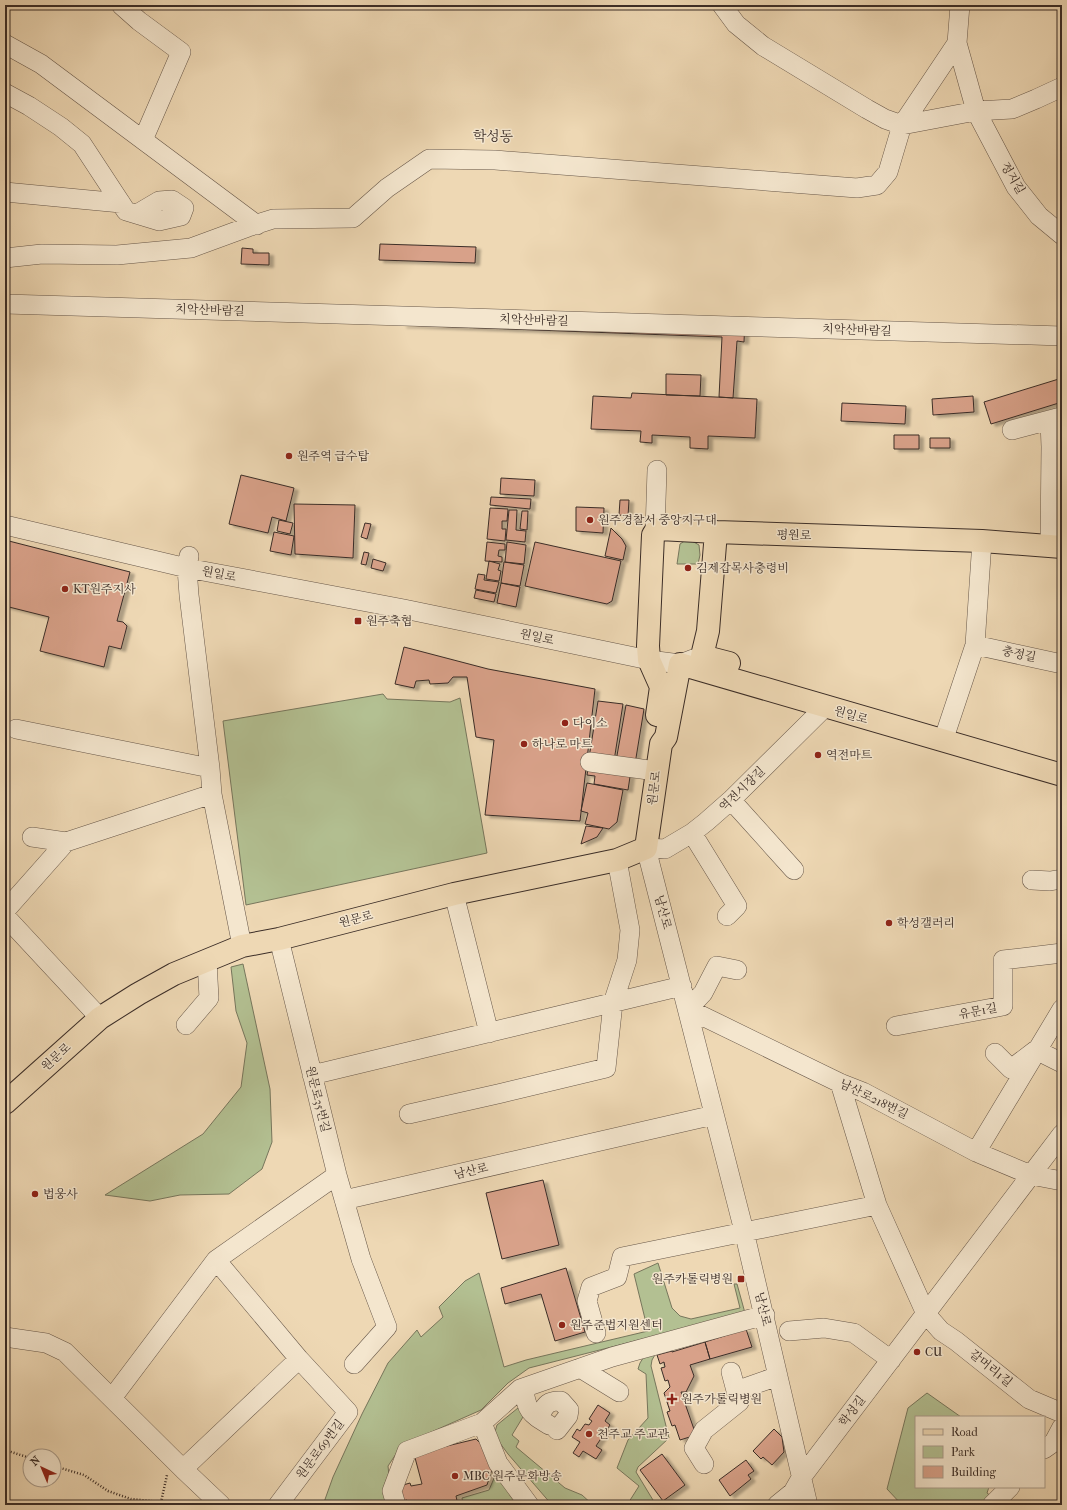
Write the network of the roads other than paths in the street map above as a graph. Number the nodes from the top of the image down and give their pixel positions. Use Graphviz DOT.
graph roads {
  1 [pos="121,5"];
  2 [pos="722,5"];
  3 [pos="960,5"];
  4 [pos="957,43"];
  5 [pos="5,44"];
  6 [pos="1062,87"];
  7 [pos="5,93"];
  8 [pos="976,111"];
  9 [pos="902,125"];
  10 [pos="143,140"];
  11 [pos="5,192"];
  12 [pos="121,203"];
  13 [pos="137,214"];
  14 [pos="257,225"];
  15 [pos="1062,235"];
  16 [pos="5,258"];
  17 [pos="5,304"];
  18 [pos="1062,336"];
  19 [pos="1056,418"];
  20 [pos="1012,430"];
  21 [pos="1056,448"];
  22 [pos="657,470"];
  23 [pos="5,511"];
  24 [pos="5,525"];
  25 [pos="655,532"];
  26 [pos="716,532"];
  27 [pos="982,541"];
  28 [pos="1056,547"];
  29 [pos="188,562"];
  30 [pos="975,645"];
  31 [pos="649,653"];
  32 [pos="702,656"];
  33 [pos="680,664"];
  34 [pos="1062,664"];
  35 [pos="733,679"];
  36 [pos="825,707"];
  37 [pos="16,729"];
  38 [pos="943,741"];
  39 [pos="661,744"];
  40 [pos="590,762"];
  41 [pos="210,768"];
  42 [pos="656,771"];
  43 [pos="1062,775"];
  44 [pos="212,794"];
  45 [pos="731,800"];
  46 [pos="692,833"];
  47 [pos="32,837"];
  48 [pos="66,842"];
  49 [pos="646,848"];
  50 [pos="617,860"];
  51 [pos="794,870"];
  52 [pos="1062,879"];
  53 [pos="1032,880"];
  54 [pos="454,894"];
  55 [pos="5,911"];
  56 [pos="5,916"];
  57 [pos="727,916"];
  58 [pos="279,938"];
  59 [pos="242,946"];
  60 [pos="1062,953"];
  61 [pos="206,961"];
  62 [pos="737,970"];
  63 [pos="682,986"];
  64 [pos="613,1003"];
  65 [pos="688,1009"];
  66 [pos="1062,1009"];
  67 [pos="100,1018"];
  68 [pos="186,1025"];
  69 [pos="896,1026"];
  70 [pos="489,1032"];
  71 [pos="1036,1050"];
  72 [pos="995,1053"];
  73 [pos="1062,1063"];
  74 [pos="312,1075"];
  75 [pos="840,1083"];
  76 [pos="5,1103"];
  77 [pos="409,1114"];
  78 [pos="714,1115"];
  79 [pos="1062,1134"];
  80 [pos="976,1152"];
  81 [pos="337,1175"];
  82 [pos="1031,1175"];
  83 [pos="1062,1181"];
  84 [pos="344,1200"];
  85 [pos="877,1205"];
  86 [pos="744,1231"];
  87 [pos="216,1260"];
  88 [pos="926,1314"];
  89 [pos="765,1315"];
  90 [pos="788,1331"];
  91 [pos="596,1333"];
  92 [pos="5,1337"];
  93 [pos="299,1359"];
  94 [pos="891,1360"];
  95 [pos="354,1364"];
  96 [pos="580,1368"];
  97 [pos="731,1372"];
  98 [pos="778,1376"];
  99 [pos="523,1388"];
  100 [pos="736,1391"];
  101 [pos="619,1392"];
  102 [pos="112,1398"];
  103 [pos="1062,1413"];
  104 [pos="538,1418"];
  105 [pos="482,1423"];
  106 [pos="1062,1427"];
  107 [pos="1045,1448"];
  108 [pos="177,1463"];
  109 [pos="704,1464"];
  110 [pos="801,1478"];
  111 [pos="1009,1488"];
  112 [pos="222,1505"];
  113 [pos="278,1505"];
  114 [pos="396,1505"];
  115 [pos="529,1505"];
  116 [pos="777,1505"];
  117 [pos="808,1505"];
  118 [pos="992,1505"];
  1 -- 10 [label="street"];
  2 -- 9 [label="street"];
  3 -- 4 [label="street"];
  4 -- 8 [label="street, 정지길"];
  4 -- 9 [label="street"];
  5 -- 10 [label="street"];
  6 -- 8 [label="street"];
  7 -- 12 [label="street"];
  8 -- 9 [label="street"];
  8 -- 15 [label="street, 정지길"];
  9 -- 14 [label="street"];
  10 -- 14 [label="street"];
  11 -- 12 [label="street"];
  12 -- 13 [label="street"];
  14 -- 16 [label="street"];
  17 -- 18 [label="street, 치악산바람길"];
  19 -- 20 [label="street"];
  19 -- 21 [label="street"];
  21 -- 28 [label="street"];
  22 -- 25 [label="street"];
  23 -- 29 [label="street, 원일로"];
  24 -- 29 [label="street, 원일로"];
  25 -- 26 [label="main road, 평원로"];
  25 -- 31 [label="main road"];
  26 -- 27 [label="main road, 평원로"];
  26 -- 32 [label="main road"];
  27 -- 28 [label="main road, 평원로"];
  27 -- 30 [label="street"];
  29 -- 31 [label="street, 원일로"];
  29 -- 31 [label="street, 원일로"];
  29 -- 41 [label="street"];
  30 -- 34 [label="street, 충정길"];
  30 -- 38 [label="street"];
  31 -- 32 [label="street"];
  31 -- 33 [label="street, 원일로"];
  31 -- 39 [label="main road, 원문로"];
  32 -- 33 [label="street"];
  32 -- 35 [label="main road"];
  33 -- 35 [label="main road, 원일로"];
  33 -- 39 [label="main road, 원문로"];
  35 -- 36 [label="main road, 원일로"];
  36 -- 38 [label="main road, 원일로"];
  36 -- 45 [label="street, 역전시장길"];
  37 -- 41 [label="street"];
  38 -- 43 [label="main road, 원일로"];
  39 -- 42 [label="main road, 원문로"];
  40 -- 42 [label="street"];
  41 -- 44 [label="street"];
  42 -- 49 [label="main road, 원문로"];
  44 -- 48 [label="street"];
  44 -- 59 [label="street"];
  45 -- 46 [label="street, 역전시장길"];
  45 -- 51 [label="street"];
  46 -- 49 [label="street, 역전시장길"];
  46 -- 57 [label="street"];
  47 -- 48 [label="street"];
  48 -- 55 [label="street"];
  49 -- 50 [label="main road, 원문로"];
  49 -- 63 [label="street, 남산로"];
  50 -- 54 [label="main road, 원문로"];
  50 -- 64 [label="street"];
  52 -- 53 [label="street"];
  54 -- 58 [label="main road, 원문로"];
  54 -- 70 [label="street"];
  56 -- 67 [label="street"];
  58 -- 59 [label="main road, 원문로"];
  58 -- 74 [label="street, 원문로35번길"];
  59 -- 61 [label="main road, 원문로"];
  60 -- 69 [label="street, 유문1길"];
  61 -- 67 [label="main road, 원문로"];
  61 -- 68 [label="street"];
  62 -- 65 [label="street"];
  63 -- 64 [label="street"];
  63 -- 65 [label="street, 남산로"];
  64 -- 70 [label="street"];
  64 -- 77 [label="street"];
  65 -- 75 [label="street, 남산로218번길"];
  65 -- 78 [label="street, 남산로"];
  66 -- 71 [label="street"];
  67 -- 76 [label="main road, 원문로"];
  70 -- 74 [label="street"];
  71 -- 72 [label="street"];
  71 -- 73 [label="street"];
  71 -- 80 [label="street"];
  74 -- 81 [label="street, 원문로35번길"];
  75 -- 80 [label="street, 남산로218번길"];
  75 -- 85 [label="street"];
  78 -- 84 [label="street, 남산로"];
  78 -- 86 [label="street, 남산로"];
  79 -- 82 [label="street, 학성길"];
  80 -- 82 [label="street, 남산로218번길"];
  81 -- 84 [label="street, 원문로35번길"];
  81 -- 87 [label="street"];
  82 -- 83 [label="street, 남산로218번길"];
  82 -- 88 [label="street, 학성길"];
  84 -- 95 [label="street, 원문로35번길"];
  85 -- 86 [label="street"];
  85 -- 88 [label="street"];
  86 -- 89 [label="street, 남산로"];
  86 -- 91 [label="street"];
  87 -- 93 [label="street, 원문로69번길"];
  87 -- 102 [label="street"];
  88 -- 94 [label="street, 학성길"];
  88 -- 103 [label="street, 갈머리1길"];
  89 -- 96 [label="street"];
  89 -- 98 [label="street, 남산로"];
  90 -- 94 [label="street"];
  92 -- 102 [label="street"];
  93 -- 108 [label="street"];
  93 -- 113 [label="street, 원문로69번길"];
  94 -- 110 [label="street, 학성길"];
  96 -- 99 [label="street"];
  96 -- 101 [label="street"];
  97 -- 100 [label="street"];
  98 -- 100 [label="street"];
  98 -- 110 [label="street, 남산로"];
  99 -- 104 [label="street"];
  99 -- 105 [label="street"];
  100 -- 109 [label="street"];
  102 -- 108 [label="street"];
  104 -- 104 [label="street"];
  105 -- 114 [label="street"];
  105 -- 115 [label="street"];
  106 -- 107 [label="street"];
  108 -- 112 [label="street"];
  110 -- 116 [label="street, 학성길"];
  110 -- 117 [label="street, 남산로"];
  111 -- 118 [label="street"];
}
